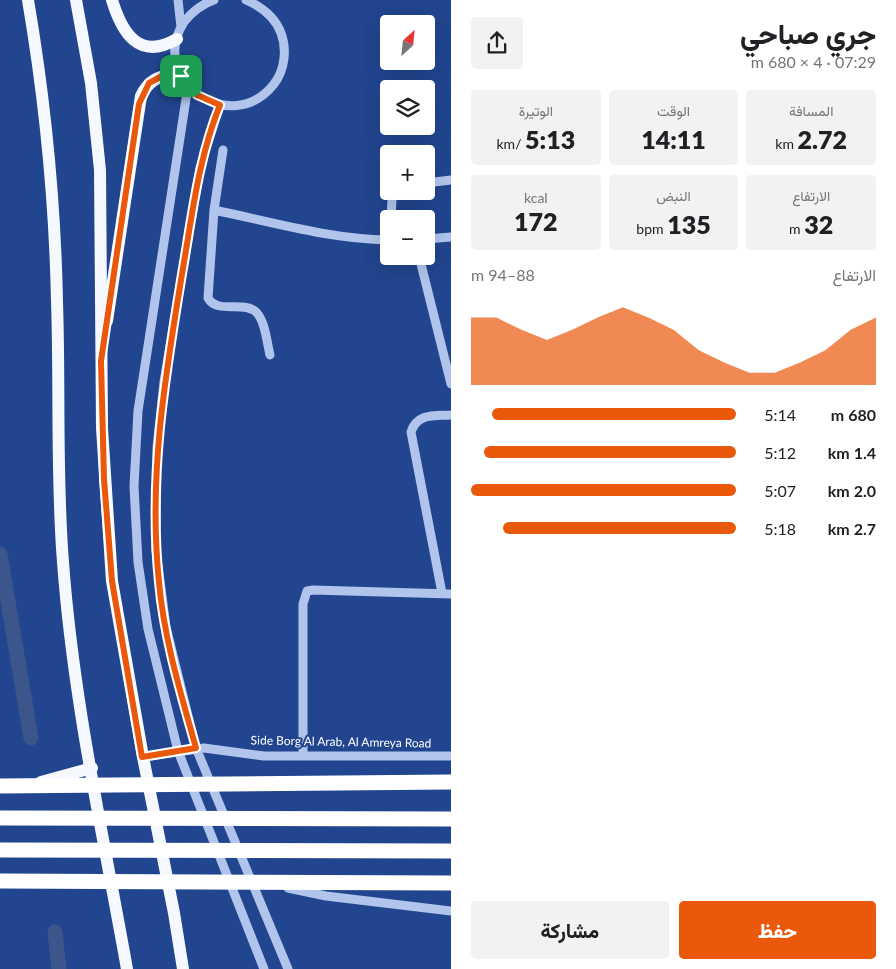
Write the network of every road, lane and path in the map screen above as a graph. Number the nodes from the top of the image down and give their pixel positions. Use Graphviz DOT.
graph roads {
  1 [pos="28,0"];
  2 [pos="76,0"];
  3 [pos="112,0"];
  4 [pos="178,0"];
  5 [pos="214,0"];
  6 [pos="246,0"];
  7 [pos="179,33"];
  8 [pos="185,81"];
  9 [pos="220,105"];
  10 [pos="223,150"];
  11 [pos="451,180"];
  12 [pos="435,183"];
  13 [pos="214,210"];
  14 [pos="451,237"];
  15 [pos="435,238"];
  16 [pos="380,239"];
  17 [pos="421,265"];
  18 [pos="270,355"];
  19 [pos="101,361"];
  20 [pos="451,384"];
  21 [pos="451,415"];
  22 [pos="446,593"];
  23 [pos="196,748"];
  24 [pos="178,751"];
  25 [pos="303,756"];
  26 [pos="451,756"];
  27 [pos="142,757"];
  28 [pos="92,768"];
  29 [pos="451,782"];
  30 [pos="0,786"];
  31 [pos="0,793"];
  32 [pos="0,818"];
  33 [pos="451,819"];
  34 [pos="0,850"];
  35 [pos="451,851"];
  36 [pos="0,881"];
  37 [pos="259,881"];
  38 [pos="451,884"];
  39 [pos="451,912"];
  40 [pos="183,968"];
  41 [pos="127,969"];
  42 [pos="264,969"];
  43 [pos="288,969"];
  1 -- 28 [label="main road"];
  2 -- 19 [label="main road"];
  3 -- 7 [label="main road"];
  4 -- 7 [label="street"];
  5 -- 7 [label="street"];
  6 -- 9 [label="street"];
  7 -- 8 [label="street"];
  8 -- 9 [label="street"];
  8 -- 19 [label="main road"];
  8 -- 24 [label="street"];
  9 -- 23 [label="street"];
  10 -- 13 [label="street"];
  11 -- 12 [label="street"];
  13 -- 16 [label="street"];
  13 -- 18 [label="street"];
  14 -- 15 [label="street"];
  17 -- 20 [label="street"];
  19 -- 27 [label="main road"];
  21 -- 22 [label="street"];
  22 -- 25 [label="street"];
  23 -- 24 [label="street, Side Borg Al Arab, Al Amreya Road"];
  23 -- 25 [label="street, Side Borg Al Arab, Al Amreya Road"];
  23 -- 43 [label="street"];
  24 -- 27 [label="street, Side Borg Al Arab, Al Amreya Road"];
  24 -- 42 [label="street"];
  25 -- 26 [label="street, Side Borg Al Arab, Al Amreya Road"];
  27 -- 40 [label="main road"];
  28 -- 31 [label="main road"];
  28 -- 41 [label="main road"];
  29 -- 30 [label="highway, bridge"];
  32 -- 33 [label="highway, bridge"];
  34 -- 35 [label="highway, bridge"];
  36 -- 37 [label="highway, bridge"];
  37 -- 38 [label="highway, bridge"];
  37 -- 39 [label="street, bridge"];
}
